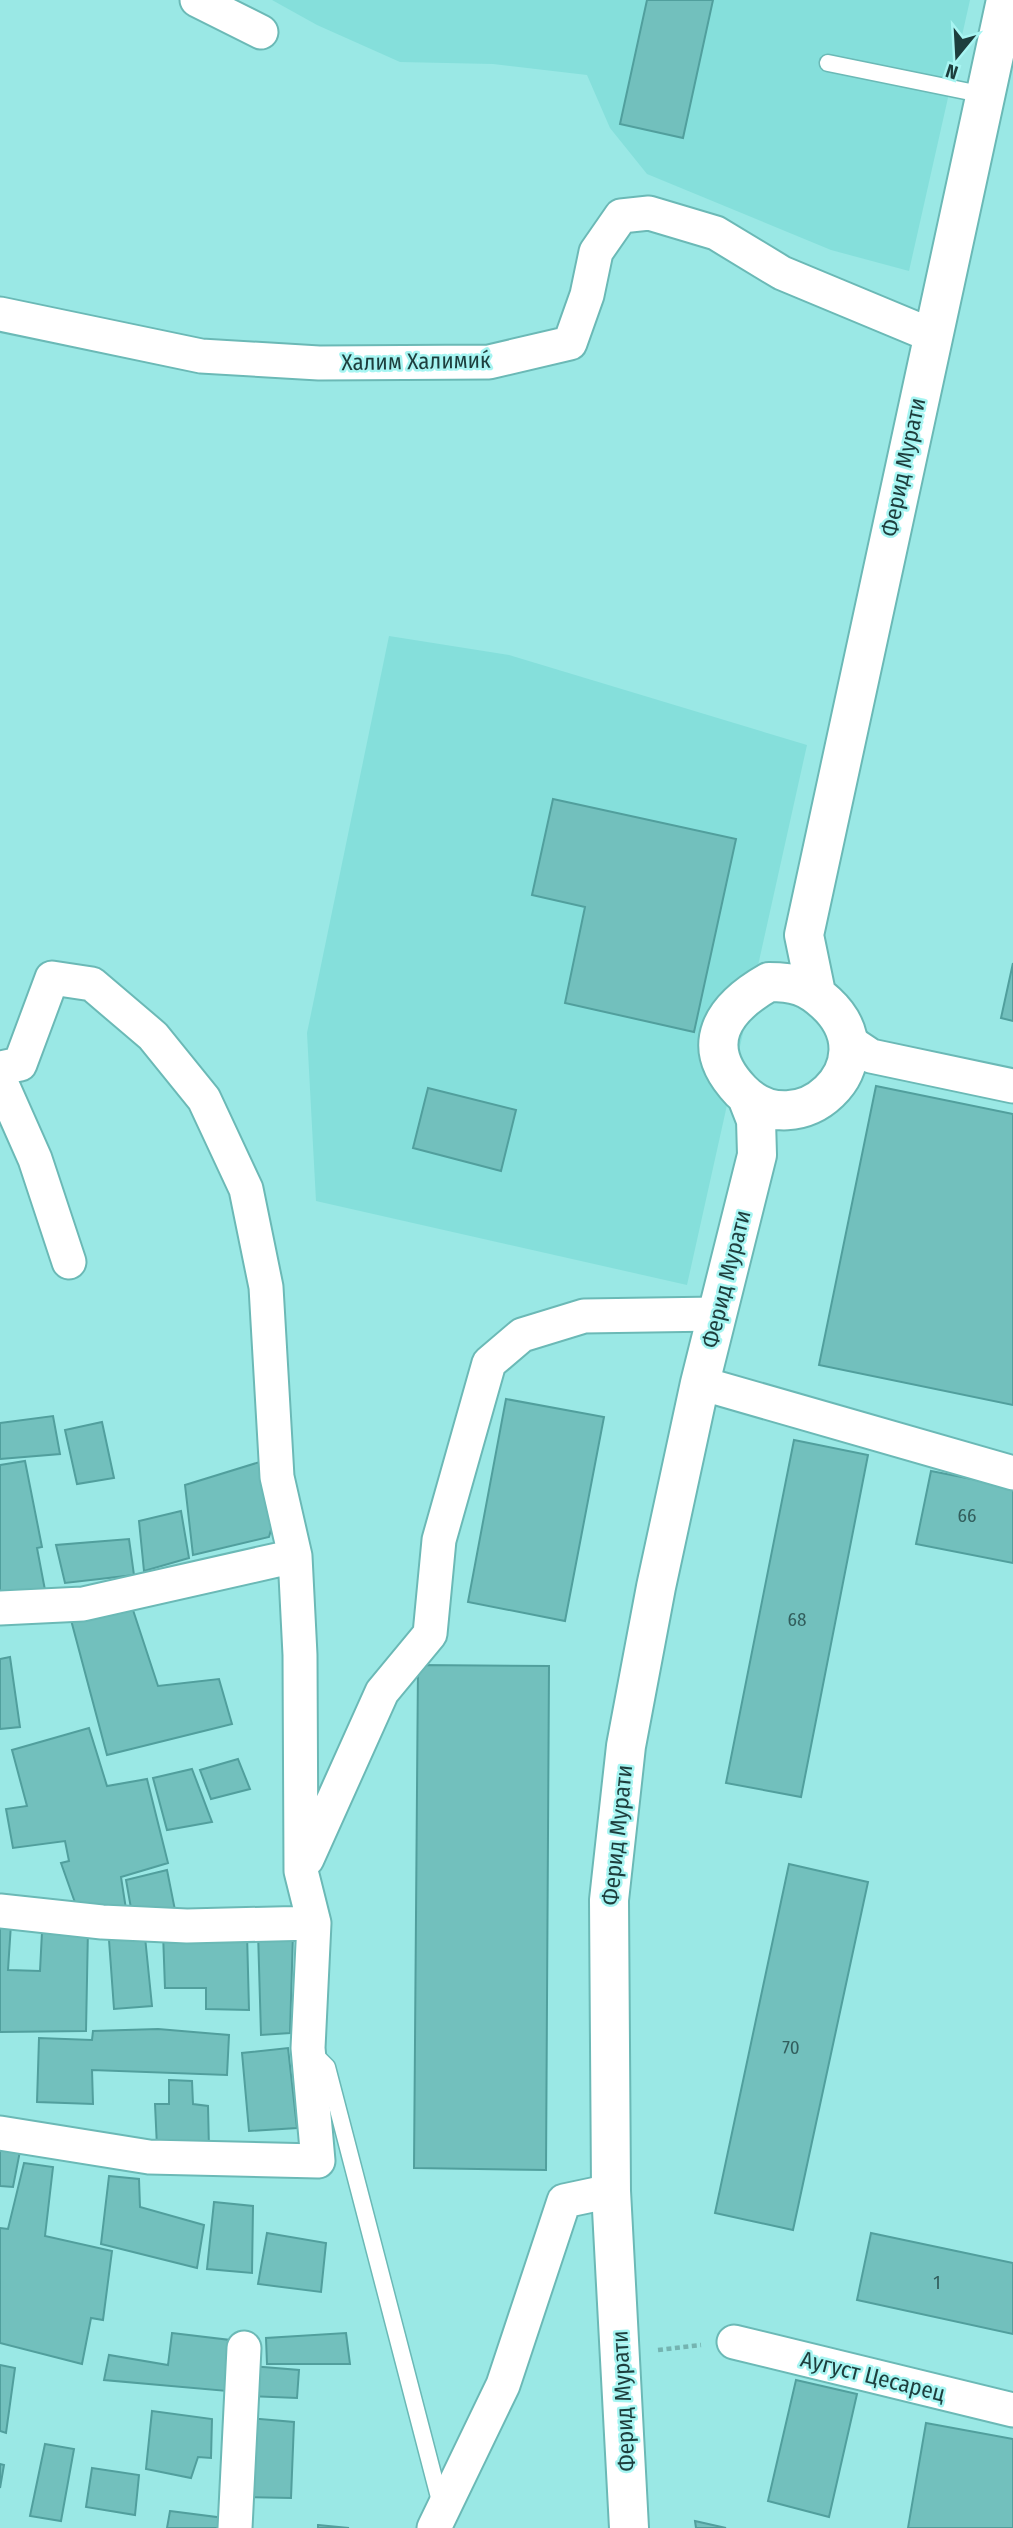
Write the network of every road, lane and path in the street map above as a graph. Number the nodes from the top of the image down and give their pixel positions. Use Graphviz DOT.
graph roads {
  1 [pos="197,0"];
  2 [pos="1006,0"];
  3 [pos="261,32"];
  4 [pos="828,63"];
  5 [pos="985,95"];
  6 [pos="0,314"];
  7 [pos="931,335"];
  8 [pos="804,934"];
  9 [pos="769,982"];
  10 [pos="816,993"];
  11 [pos="850,1042"];
  12 [pos="914,1066"];
  13 [pos="0,1068"];
  14 [pos="841,1079"];
  15 [pos="0,1080"];
  16 [pos="1013,1086"];
  17 [pos="747,1097"];
  18 [pos="795,1111"];
  19 [pos="757,1155"];
  20 [pos="69,1262"];
  21 [pos="717,1314"];
  22 [pos="700,1383"];
  23 [pos="1013,1473"];
  24 [pos="295,1556"];
  25 [pos="0,1608"];
  26 [pos="301,1871"];
  27 [pos="0,1911"];
  28 [pos="314,1923"];
  29 [pos="308,2048"];
  30 [pos="0,2133"];
  31 [pos="611,2191"];
  32 [pos="734,2342"];
  33 [pos="244,2348"];
  34 [pos="621,2354"];
  35 [pos="1013,2410"];
  36 [pos="438,2518"];
  37 [pos="235,2528"];
  38 [pos="629,2528"];
  1 -- 3 [label="street"];
  2 -- 5 [label="street, Ферид Мурати"];
  4 -- 5 [label="lane"];
  5 -- 7 [label="street, Ферид Мурати"];
  6 -- 7 [label="street, Халим Халимиќ"];
  7 -- 8 [label="street, Ферид Мурати"];
  8 -- 9 [label="street, Ферид Мурати"];
  8 -- 10 [label="street, Ферид Мурати"];
  9 -- 10 [label="street"];
  9 -- 17 [label="street"];
  10 -- 11 [label="street"];
  11 -- 12 [label="street"];
  11 -- 14 [label="street"];
  12 -- 14 [label="street"];
  12 -- 16 [label="street"];
  13 -- 24 [label="street"];
  14 -- 18 [label="street"];
  15 -- 20 [label="street"];
  17 -- 18 [label="street"];
  17 -- 19 [label="street, Ферид Мурати"];
  18 -- 19 [label="street, Ферид Мурати"];
  19 -- 21 [label="street, Ферид Мурати"];
  21 -- 22 [label="street, Ферид Мурати"];
  21 -- 26 [label="street"];
  22 -- 23 [label="street"];
  22 -- 31 [label="street, Ферид Мурати"];
  24 -- 25 [label="street"];
  24 -- 26 [label="street"];
  26 -- 28 [label="street"];
  27 -- 28 [label="street"];
  28 -- 29 [label="street"];
  29 -- 30 [label="street"];
  29 -- 36 [label="lane"];
  31 -- 34 [label="street, Ферид Мурати"];
  31 -- 36 [label="street"];
  32 -- 34 [label="path"];
  32 -- 35 [label="street, Аугуст Цесарец"];
  33 -- 37 [label="street"];
  34 -- 38 [label="street, Ферид Мурати"];
}
